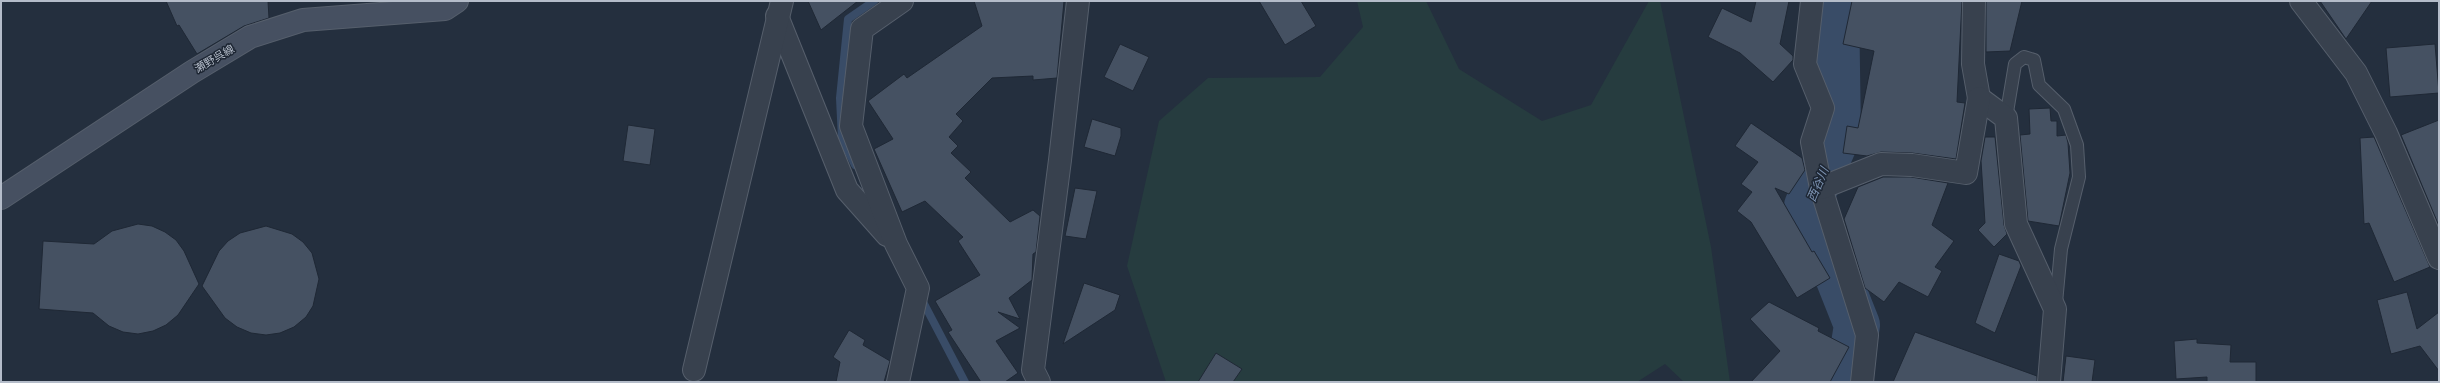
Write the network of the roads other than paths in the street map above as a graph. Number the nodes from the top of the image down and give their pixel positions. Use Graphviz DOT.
graph roads {
  1 [pos="458,1"];
  2 [pos="902,1"];
  3 [pos="1078,1"];
  4 [pos="1812,1"];
  5 [pos="1974,1"];
  6 [pos="2301,1"];
  7 [pos="777,7"];
  8 [pos="1979,98"];
  9 [pos="2006,118"];
  10 [pos="1821,188"];
  11 [pos="1,198"];
  12 [pos="896,244"];
  13 [pos="2439,258"];
  14 [pos="2055,309"];
  15 [pos="694,370"];
  16 [pos="1031,378"];
  17 [pos="898,382"];
  18 [pos="1862,382"];
  19 [pos="2049,382"];
  1 -- 11 [label="main road, 瀬野呉線"];
  2 -- 12 [label="street"];
  3 -- 16 [label="street"];
  4 -- 10 [label="street"];
  5 -- 8 [label="street"];
  6 -- 13 [label="street"];
  7 -- 12 [label="street"];
  7 -- 15 [label="street"];
  8 -- 9 [label="street"];
  8 -- 10 [label="street"];
  9 -- 14 [label="street"];
  9 -- 14 [label="lane"];
  10 -- 18 [label="street"];
  12 -- 17 [label="street"];
  14 -- 19 [label="street"];
}
